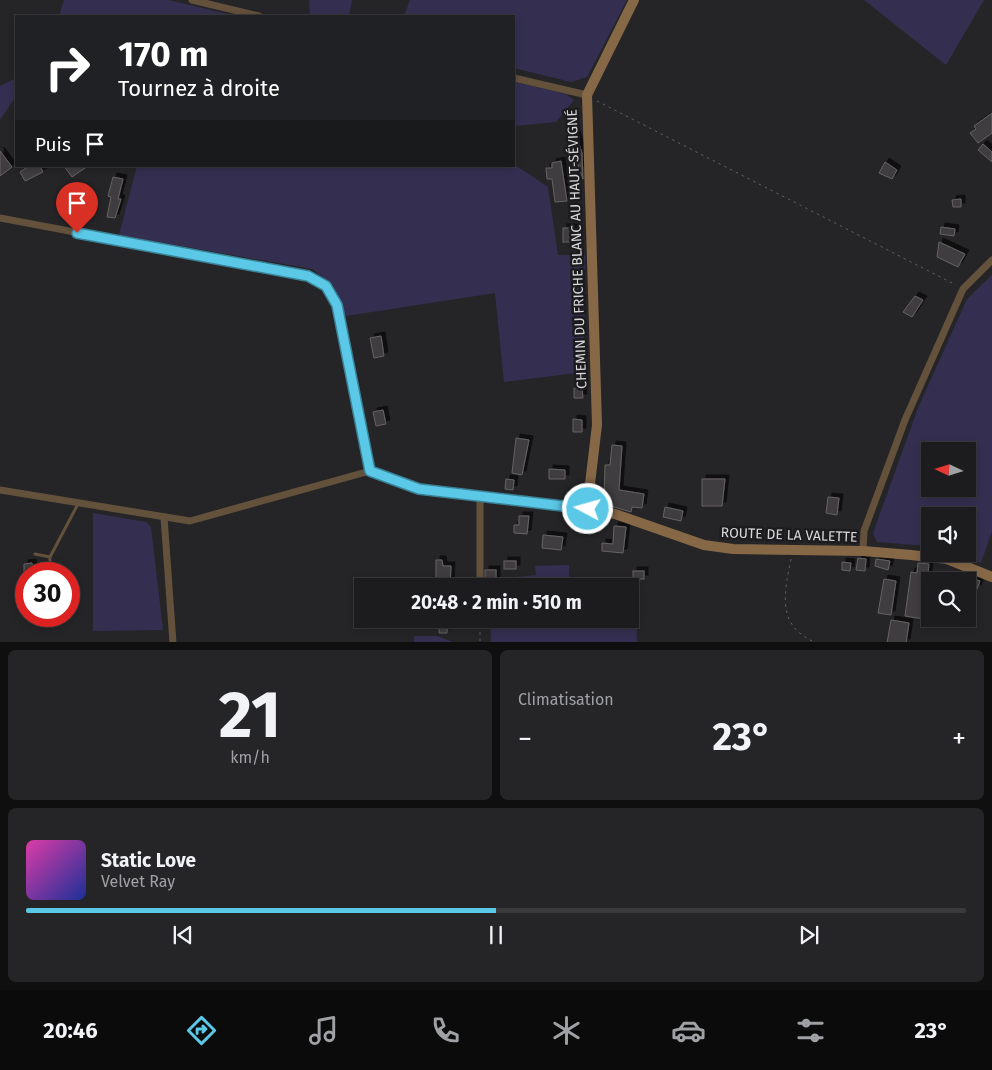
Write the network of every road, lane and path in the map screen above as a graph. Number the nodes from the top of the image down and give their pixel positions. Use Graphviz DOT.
graph roads {
  1 [pos="192,0"];
  2 [pos="634,0"];
  3 [pos="255,15"];
  4 [pos="515,78"];
  5 [pos="587,95"];
  6 [pos="0,218"];
  7 [pos="992,260"];
  8 [pos="963,289"];
  9 [pos="370,471"];
  10 [pos="0,490"];
  11 [pos="480,498"];
  12 [pos="79,503"];
  13 [pos="588,509"];
  14 [pos="164,517"];
  15 [pos="794,550"];
  16 [pos="863,551"];
  17 [pos="36,554"];
  18 [pos="50,557"];
  19 [pos="50,562"];
  20 [pos="992,577"];
  21 [pos="480,578"];
  22 [pos="480,628"];
  23 [pos="173,642"];
  24 [pos="480,642"];
  25 [pos="817,642"];
  1 -- 3 [label="street"];
  2 -- 5 [label="street, CHEMIN DU FRICHE BLANC AU HAUT-SÉVIGNÉ"];
  4 -- 5 [label="street"];
  5 -- 8 [label="path"];
  5 -- 13 [label="street, CHEMIN DU FRICHE BLANC AU HAUT-SÉVIGNÉ"];
  6 -- 9 [label="street"];
  7 -- 8 [label="street"];
  8 -- 16 [label="street"];
  9 -- 11 [label="street"];
  9 -- 14 [label="street"];
  10 -- 12 [label="street"];
  11 -- 13 [label="street"];
  11 -- 21 [label="street"];
  12 -- 14 [label="street"];
  12 -- 18 [label="lane"];
  13 -- 15 [label="street, ROUTE DE LA VALETTE"];
  14 -- 23 [label="street"];
  15 -- 16 [label="street, ROUTE DE LA VALETTE"];
  15 -- 25 [label="path"];
  16 -- 20 [label="street, ROUTE DE LA VALETTE"];
  17 -- 18 [label="lane"];
  18 -- 19 [label="lane"];
  22 -- 24 [label="path"];
}
